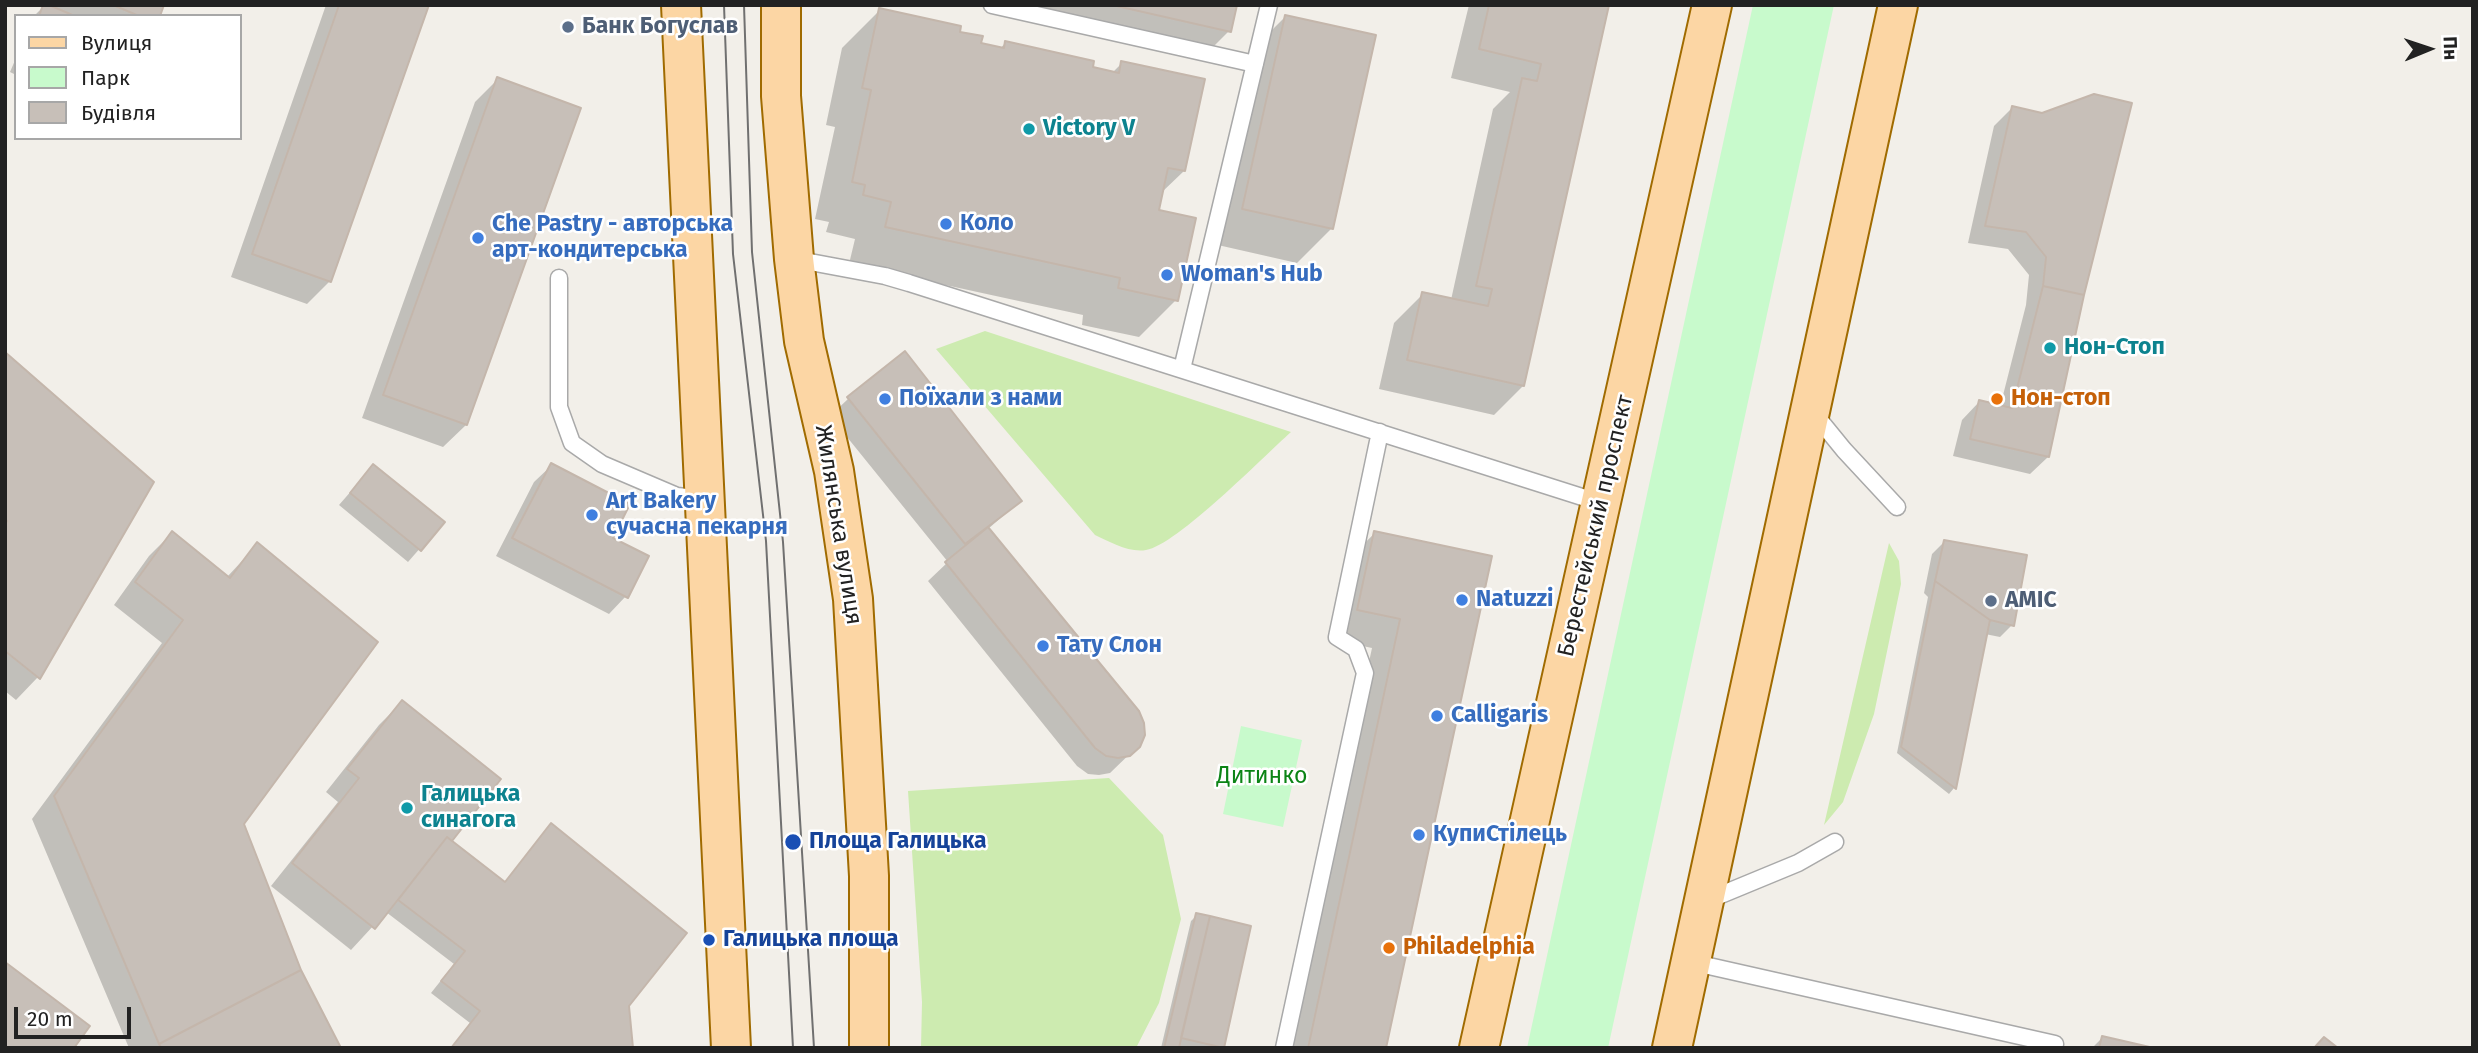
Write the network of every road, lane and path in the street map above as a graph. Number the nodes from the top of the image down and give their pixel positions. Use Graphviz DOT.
graph roads {
  1 [pos="681,5"];
  2 [pos="781,5"];
  3 [pos="992,5"];
  4 [pos="1269,5"];
  5 [pos="1712,5"];
  6 [pos="1898,5"];
  7 [pos="1255,64"];
  8 [pos="794,259"];
  9 [pos="559,278"];
  10 [pos="1182,369"];
  11 [pos="1811,409"];
  12 [pos="1380,432"];
  13 [pos="704,499"];
  14 [pos="1601,503"];
  15 [pos="1897,507"];
  16 [pos="1835,842"];
  17 [pos="1704,902"];
  18 [pos="1691,962"];
  19 [pos="2055,1044"];
  20 [pos="731,1048"];
  21 [pos="869,1048"];
  22 [pos="1284,1048"];
  23 [pos="1479,1048"];
  24 [pos="1672,1048"];
  1 -- 13 [label="main road"];
  2 -- 8 [label="main road, Жилянська вулиця"];
  3 -- 7 [label="lane"];
  4 -- 7 [label="lane"];
  5 -- 14 [label="main road, Берестейський проспект"];
  6 -- 11 [label="main road"];
  7 -- 10 [label="lane"];
  8 -- 10 [label="lane"];
  8 -- 21 [label="main road, Жилянська вулиця"];
  9 -- 13 [label="lane"];
  10 -- 12 [label="lane"];
  11 -- 15 [label="lane"];
  11 -- 17 [label="main road"];
  12 -- 14 [label="lane"];
  12 -- 22 [label="lane"];
  13 -- 20 [label="main road"];
  14 -- 23 [label="main road, Берестейський проспект"];
  16 -- 17 [label="lane"];
  17 -- 18 [label="main road"];
  18 -- 19 [label="lane"];
  18 -- 24 [label="main road"];
}
